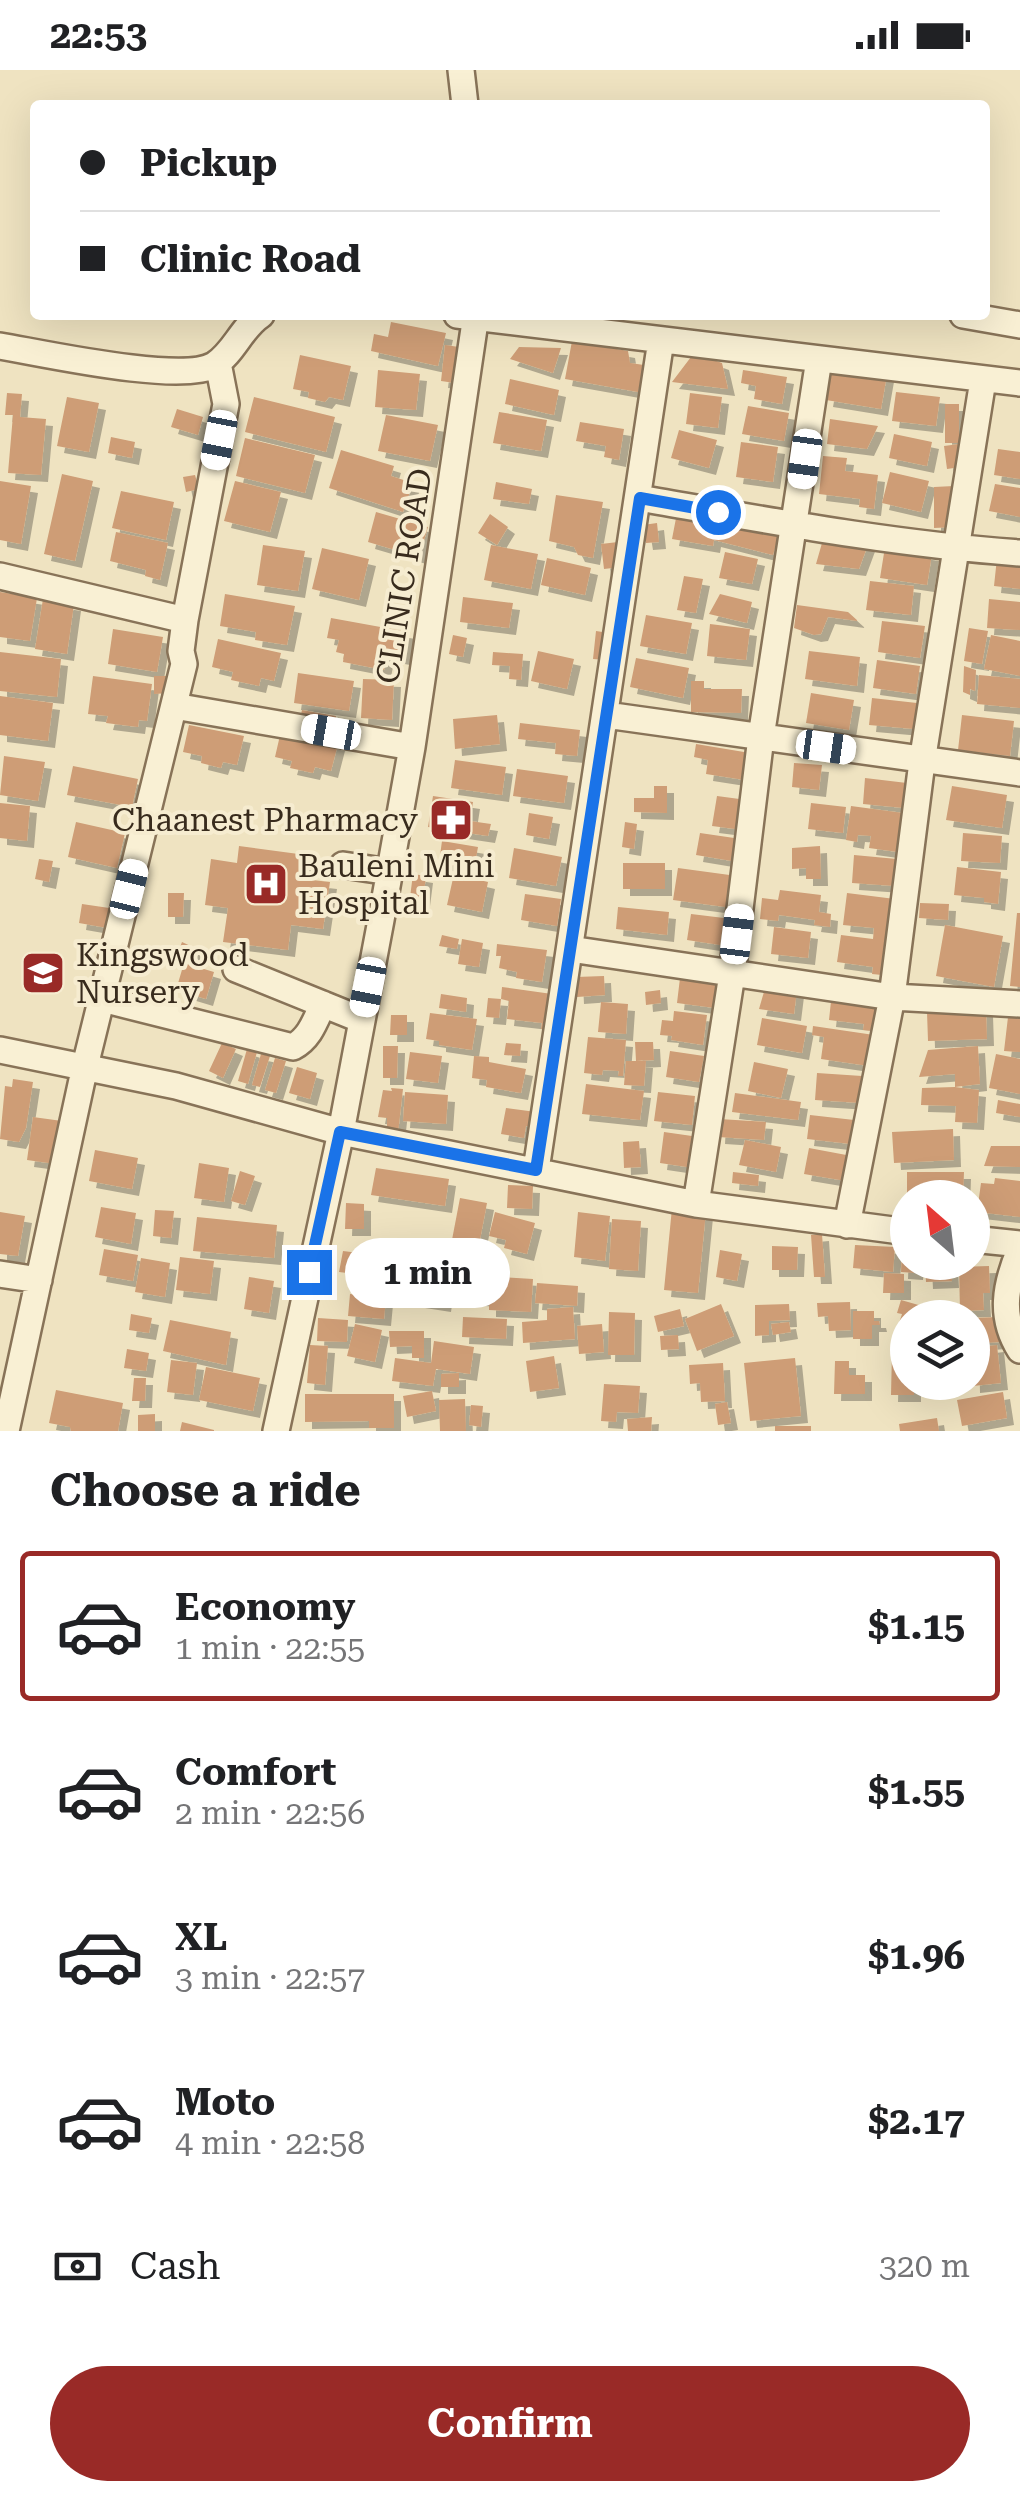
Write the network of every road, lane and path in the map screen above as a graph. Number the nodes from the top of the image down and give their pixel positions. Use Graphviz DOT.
graph roads {
  1 [pos="461,70"];
  2 [pos="464,100"];
  3 [pos="256,320"];
  4 [pos="469,320"];
  5 [pos="502,320"];
  6 [pos="990,320"];
  7 [pos="1020,325"];
  8 [pos="661,340"];
  9 [pos="0,346"];
  10 [pos="819,360"];
  11 [pos="218,363"];
  12 [pos="983,380"];
  13 [pos="1020,383"];
  14 [pos="640,498"];
  15 [pos="796,525"];
  16 [pos="956,548"];
  17 [pos="1020,553"];
  18 [pos="0,576"];
  19 [pos="185,620"];
  20 [pos="174,706"];
  21 [pos="606,716"];
  22 [pos="762,737"];
  23 [pos="412,747"];
  24 [pos="922,762"];
  25 [pos="1020,773"];
  26 [pos="343,865"];
  27 [pos="390,872"];
  28 [pos="570,949"];
  29 [pos="236,969"];
  30 [pos="732,974"];
  31 [pos="892,997"];
  32 [pos="102,999"];
  33 [pos="323,1004"];
  34 [pos="1020,1004"];
  35 [pos="362,1020"];
  36 [pos="0,1050"];
  37 [pos="85,1066"];
  38 [pos="340,1132"];
  39 [pos="536,1170"];
  40 [pos="696,1204"];
  41 [pos="847,1225"];
  42 [pos="890,1230"];
  43 [pos="990,1242"];
  44 [pos="1020,1247"];
  45 [pos="0,1274"];
  46 [pos="39,1280"];
  47 [pos="1020,1350"];
  48 [pos="6,1431"];
  49 [pos="276,1431"];
  1 -- 2 [label="street"];
  3 -- 11 [label="street"];
  4 -- 23 [label="street, CLINIC ROAD"];
  5 -- 8 [label="street"];
  6 -- 7 [label="street"];
  8 -- 10 [label="street"];
  8 -- 14 [label="street"];
  9 -- 11 [label="street"];
  10 -- 12 [label="street"];
  10 -- 15 [label="street"];
  11 -- 19 [label="street"];
  12 -- 13 [label="street"];
  12 -- 16 [label="street"];
  14 -- 15 [label="street"];
  14 -- 21 [label="street"];
  15 -- 16 [label="street"];
  15 -- 22 [label="street"];
  16 -- 17 [label="street"];
  16 -- 24 [label="street"];
  18 -- 19 [label="street"];
  19 -- 20 [label="street"];
  20 -- 23 [label="street"];
  20 -- 32 [label="street"];
  21 -- 22 [label="street"];
  21 -- 28 [label="street"];
  22 -- 24 [label="street"];
  22 -- 30 [label="street"];
  23 -- 27 [label="street, CLINIC ROAD"];
  24 -- 25 [label="street"];
  24 -- 31 [label="street"];
  26 -- 27 [label="street"];
  27 -- 35 [label="street, CLINIC ROAD"];
  28 -- 30 [label="street"];
  28 -- 39 [label="street"];
  29 -- 33 [label="street"];
  30 -- 31 [label="street"];
  30 -- 40 [label="street"];
  31 -- 34 [label="street"];
  31 -- 41 [label="street"];
  32 -- 33 [label="street"];
  32 -- 37 [label="street"];
  33 -- 35 [label="street"];
  35 -- 38 [label="street, CLINIC ROAD"];
  36 -- 37 [label="street"];
  37 -- 38 [label="street"];
  37 -- 46 [label="street"];
  38 -- 39 [label="street"];
  38 -- 49 [label="street, CLINIC ROAD"];
  39 -- 40 [label="street"];
  40 -- 41 [label="street"];
  41 -- 42 [label="street"];
  43 -- 44 [label="street"];
  44 -- 47 [label="street"];
  45 -- 46 [label="street"];
  46 -- 48 [label="street"];
}
